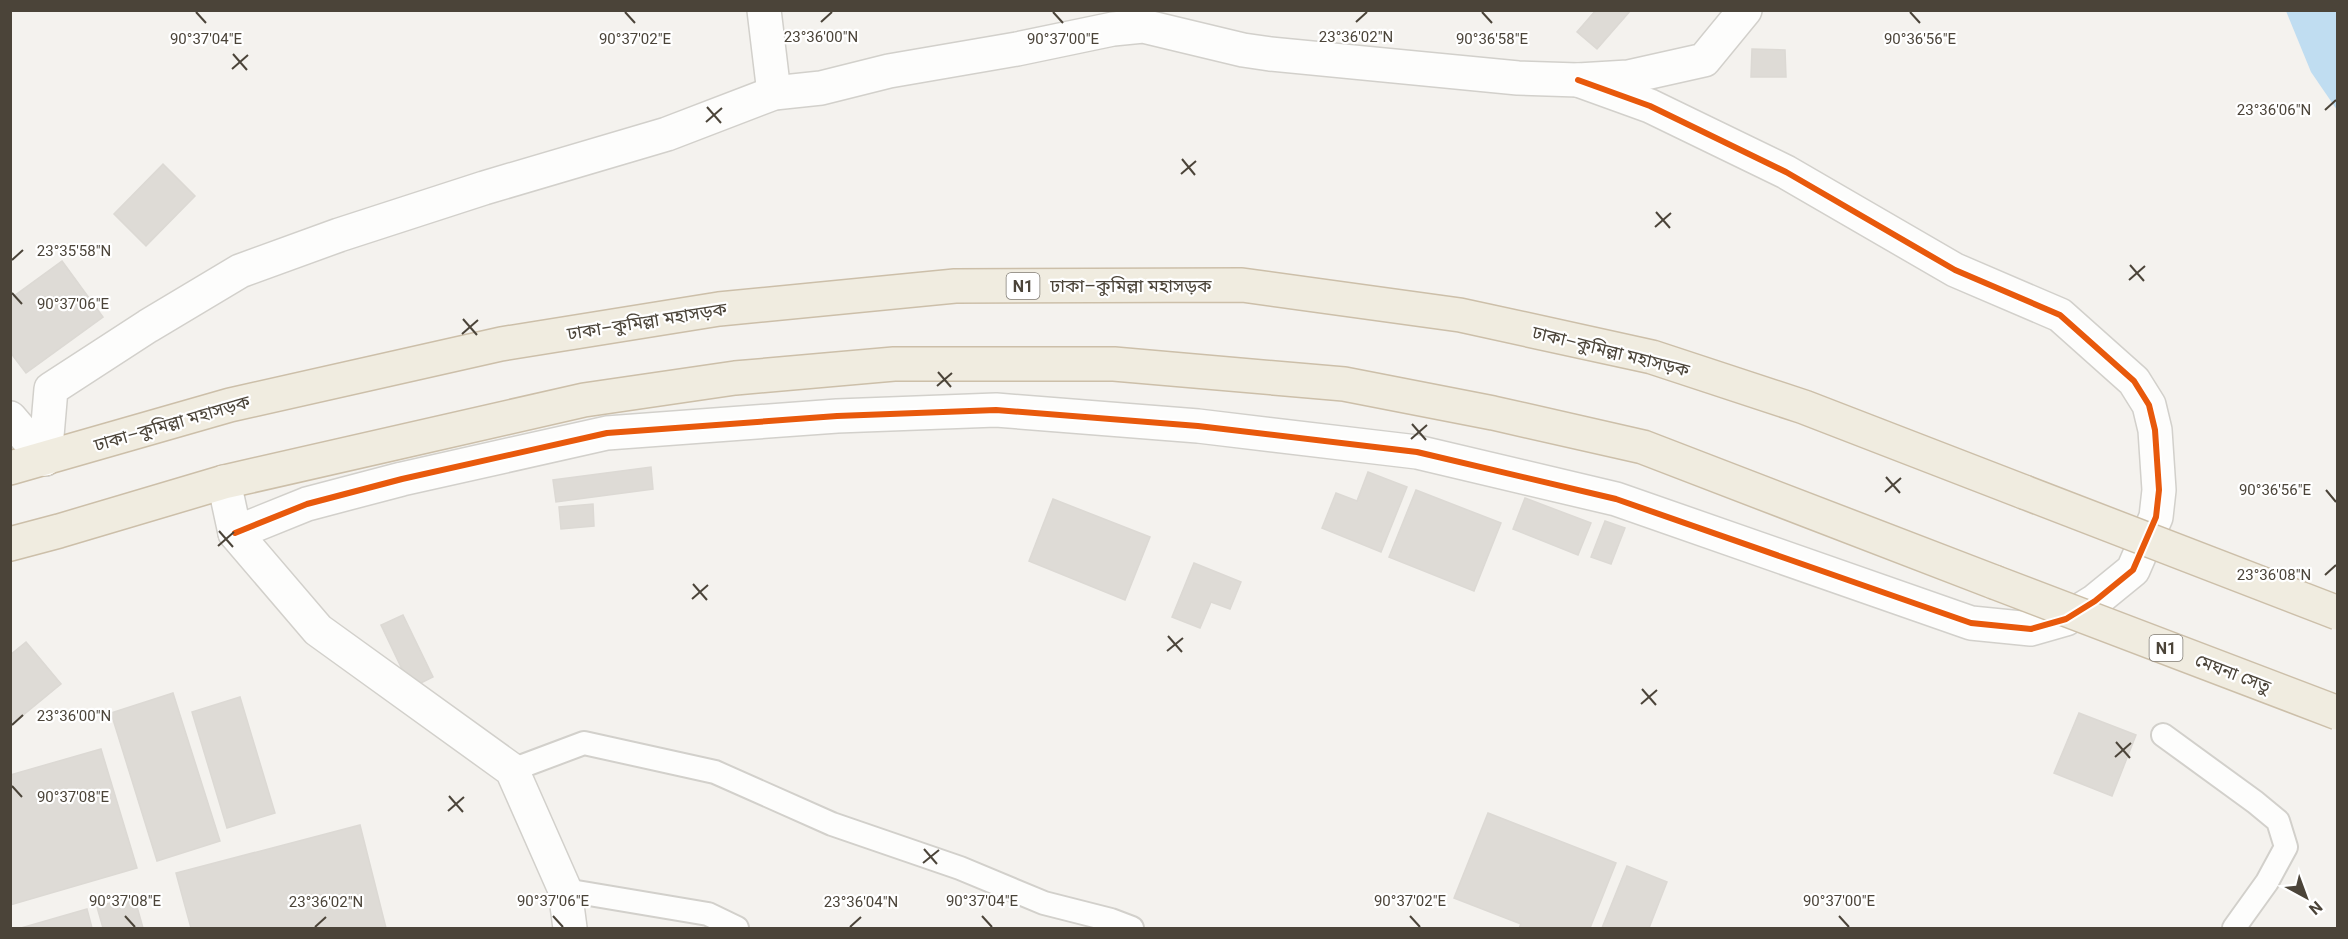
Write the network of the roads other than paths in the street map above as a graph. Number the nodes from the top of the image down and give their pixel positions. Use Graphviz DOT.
graph roads {
  1 [pos="764,10"];
  2 [pos="1745,10"];
  3 [pos="1578,80"];
  4 [pos="774,93"];
  5 [pos="10,418"];
  6 [pos="45,459"];
  7 [pos="10,468"];
  8 [pos="224,482"];
  9 [pos="235,533"];
  10 [pos="10,543"];
  11 [pos="2337,613"];
  12 [pos="2337,713"];
  13 [pos="2163,735"];
  14 [pos="512,770"];
  15 [pos="566,890"];
  16 [pos="570,928"];
  17 [pos="737,928"];
  18 [pos="1131,928"];
  19 [pos="2234,928"];
  1 -- 4 [label="street"];
  2 -- 3 [label="street"];
  3 -- 4 [label="street"];
  3 -- 9 [label="street"];
  4 -- 6 [label="street"];
  5 -- 6 [label="street"];
  6 -- 7 [label="highway, ঢাকা–কুমিল্লা মহাসড়ক / N1"];
  6 -- 11 [label="highway, ঢাকা–কুমিল্লা মহাসড়ক / N1, bridge"];
  8 -- 9 [label="street"];
  8 -- 10 [label="highway, N1"];
  8 -- 12 [label="highway, মেঘনা সেতু / N1, bridge"];
  9 -- 14 [label="street"];
  13 -- 19 [label="lane"];
  14 -- 15 [label="street"];
  14 -- 18 [label="lane"];
  15 -- 16 [label="street"];
  15 -- 17 [label="lane"];
}
